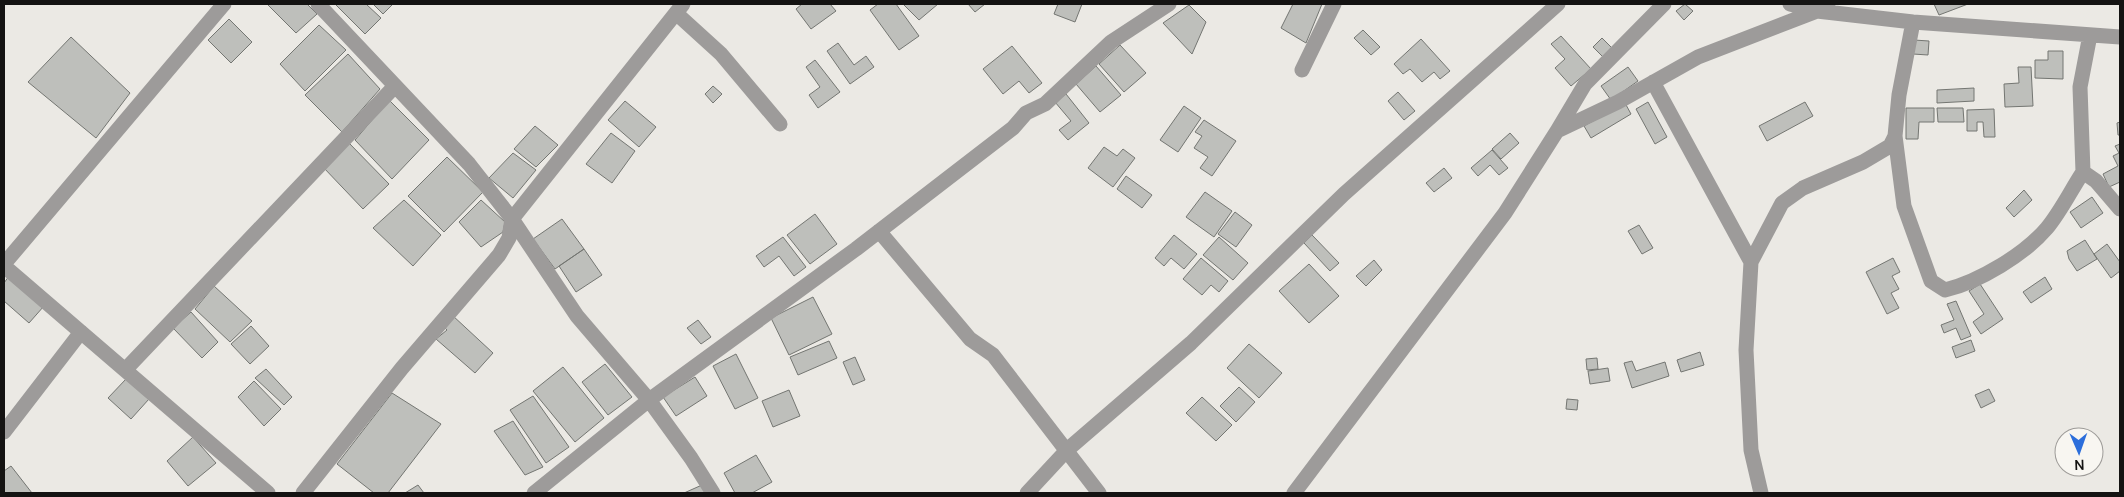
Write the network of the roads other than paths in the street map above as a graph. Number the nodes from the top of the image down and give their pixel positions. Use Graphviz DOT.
graph roads {
  1 [pos="224,4"];
  2 [pos="318,4"];
  3 [pos="1169,4"];
  4 [pos="1334,4"];
  5 [pos="1558,4"];
  6 [pos="1664,4"];
  7 [pos="1790,4"];
  8 [pos="1823,7"];
  9 [pos="680,9"];
  10 [pos="1913,22"];
  11 [pos="2090,35"];
  12 [pos="2120,37"];
  13 [pos="1302,70"];
  14 [pos="1653,82"];
  15 [pos="395,86"];
  16 [pos="780,124"];
  17 [pos="1557,131"];
  18 [pos="1896,136"];
  19 [pos="2083,172"];
  20 [pos="2120,209"];
  21 [pos="512,219"];
  22 [pos="879,231"];
  23 [pos="1750,262"];
  24 [pos="4,265"];
  25 [pos="82,332"];
  26 [pos="125,370"];
  27 [pos="649,400"];
  28 [pos="4,432"];
  29 [pos="1067,450"];
  30 [pos="268,493"];
  31 [pos="303,493"];
  32 [pos="534,493"];
  33 [pos="713,493"];
  34 [pos="1027,493"];
  35 [pos="1100,493"];
  36 [pos="1294,493"];
  37 [pos="1761,493"];
  1 -- 24 [label="street"];
  2 -- 15 [label="street"];
  3 -- 22 [label="street"];
  4 -- 13 [label="street"];
  5 -- 29 [label="street"];
  6 -- 17 [label="street"];
  7 -- 8 [label="street"];
  8 -- 10 [label="street"];
  8 -- 14 [label="street"];
  9 -- 16 [label="street"];
  9 -- 21 [label="street"];
  10 -- 11 [label="street"];
  10 -- 18 [label="street"];
  11 -- 12 [label="street"];
  11 -- 19 [label="street"];
  14 -- 17 [label="street"];
  14 -- 23 [label="street"];
  15 -- 21 [label="street"];
  15 -- 26 [label="street"];
  17 -- 36 [label="street"];
  18 -- 19 [label="street"];
  18 -- 23 [label="street"];
  19 -- 20 [label="street"];
  21 -- 27 [label="street"];
  21 -- 31 [label="street"];
  22 -- 27 [label="street"];
  22 -- 29 [label="street"];
  23 -- 37 [label="street"];
  24 -- 25 [label="street"];
  25 -- 26 [label="street"];
  25 -- 28 [label="street"];
  26 -- 30 [label="street"];
  27 -- 32 [label="street"];
  27 -- 33 [label="street"];
  29 -- 34 [label="street"];
  29 -- 35 [label="street"];
}
